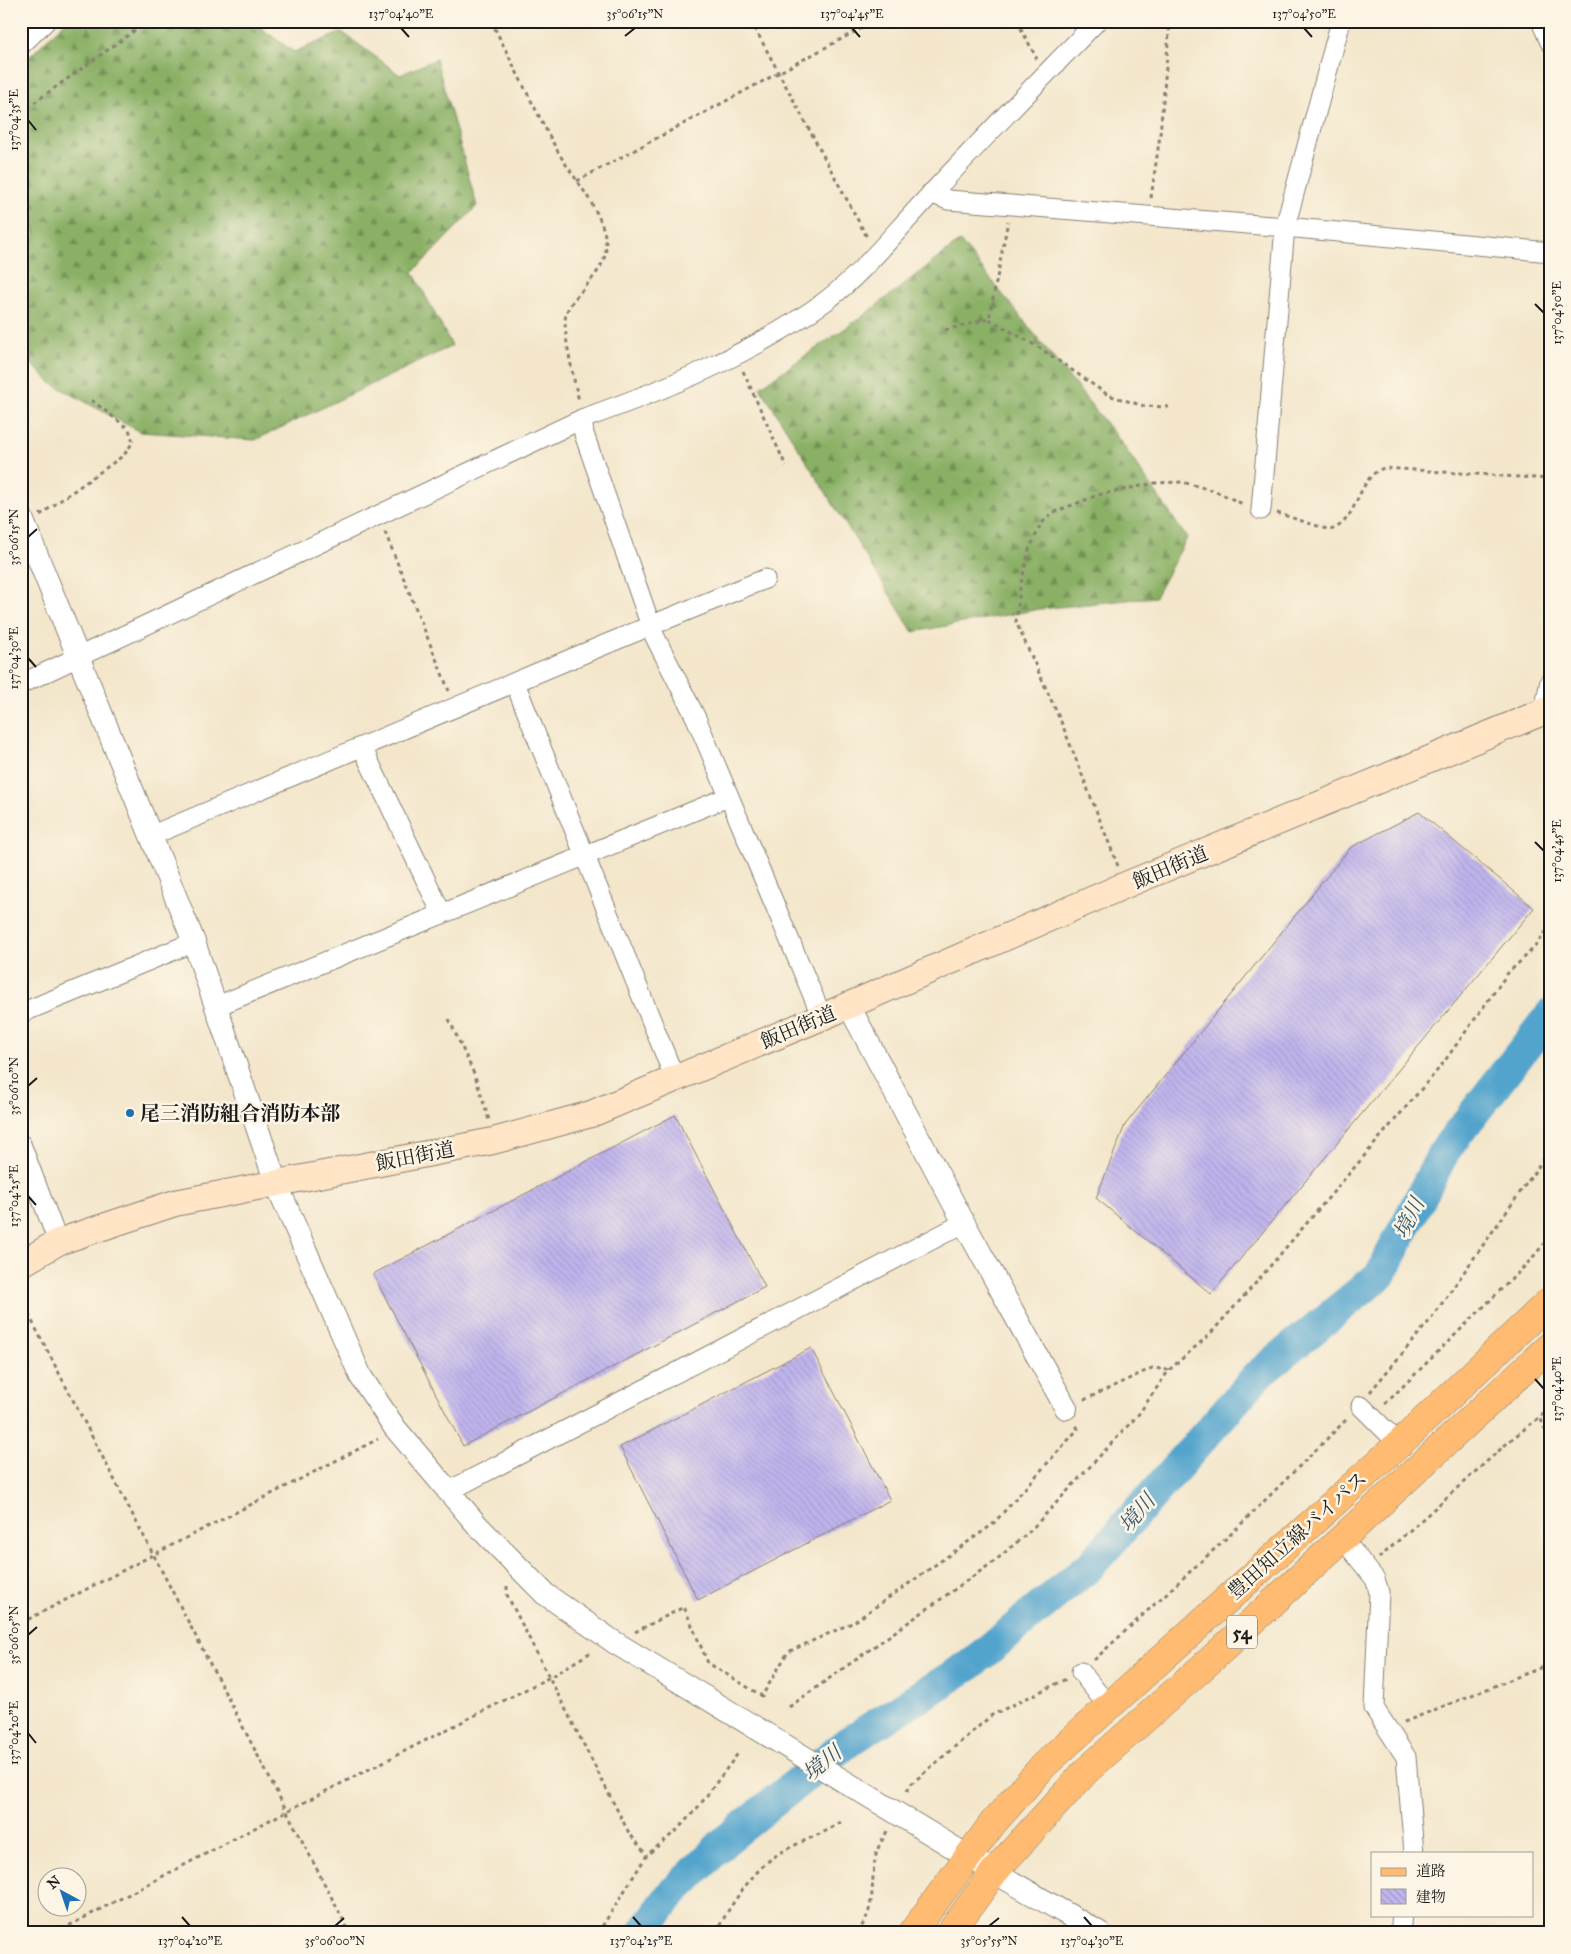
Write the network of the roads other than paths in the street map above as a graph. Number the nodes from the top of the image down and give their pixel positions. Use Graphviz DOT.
graph roads {
  1 [pos="46,21"];
  2 [pos="1097,21"];
  3 [pos="1341,21"];
  4 [pos="1541,21"];
  5 [pos="1550,42"];
  6 [pos="21,45"];
  7 [pos="931,193"];
  8 [pos="1285,227"];
  9 [pos="1550,252"];
  10 [pos="582,418"];
  11 [pos="1261,510"];
  12 [pos="23,520"];
  13 [pos="765,579"];
  14 [pos="652,624"];
  15 [pos="79,658"];
  16 [pos="1550,681"];
  17 [pos="515,683"];
  18 [pos="21,684"];
  19 [pos="1547,710"];
  20 [pos="362,747"];
  21 [pos="728,797"];
  22 [pos="150,836"];
  23 [pos="585,857"];
  24 [pos="442,914"];
  25 [pos="194,942"];
  26 [pos="216,1006"];
  27 [pos="849,1006"];
  28 [pos="21,1013"];
  29 [pos="822,1017"];
  30 [pos="675,1079"];
  31 [pos="21,1144"];
  32 [pos="28,1180"];
  33 [pos="276,1183"];
  34 [pos="964,1223"];
  35 [pos="58,1242"];
  36 [pos="21,1264"];
  37 [pos="1550,1301"];
  38 [pos="1550,1346"];
  39 [pos="1066,1408"];
  40 [pos="1366,1411"];
  41 [pos="1399,1444"];
  42 [pos="447,1492"];
  43 [pos="1343,1539"];
  44 [pos="1081,1672"];
  45 [pos="1108,1706"];
  46 [pos="1414,1852"];
  47 [pos="969,1857"];
  48 [pos="994,1872"];
  49 [pos="1402,1916"];
  50 [pos="912,1933"];
  51 [pos="950,1933"];
  52 [pos="1100,1933"];
  53 [pos="1400,1933"];
  1 -- 6 [label="street"];
  2 -- 7 [label="street"];
  3 -- 8 [label="street"];
  4 -- 5 [label="street"];
  7 -- 8 [label="street"];
  7 -- 10 [label="street"];
  8 -- 9 [label="street"];
  8 -- 11 [label="street"];
  10 -- 14 [label="street"];
  10 -- 15 [label="street"];
  12 -- 15 [label="street"];
  13 -- 14 [label="street"];
  14 -- 17 [label="street"];
  14 -- 21 [label="street"];
  15 -- 18 [label="street"];
  15 -- 22 [label="street"];
  16 -- 19 [label="street"];
  17 -- 20 [label="street"];
  17 -- 23 [label="street"];
  19 -- 27 [label="main road, 飯田街道"];
  20 -- 22 [label="street"];
  20 -- 24 [label="street"];
  21 -- 23 [label="street"];
  21 -- 29 [label="street"];
  22 -- 25 [label="street"];
  23 -- 24 [label="street"];
  23 -- 30 [label="street"];
  24 -- 26 [label="street"];
  25 -- 26 [label="street"];
  25 -- 28 [label="street"];
  26 -- 33 [label="street"];
  27 -- 29 [label="main road, 飯田街道"];
  27 -- 34 [label="street"];
  29 -- 30 [label="main road, 飯田街道"];
  30 -- 33 [label="main road, 飯田街道"];
  31 -- 32 [label="street"];
  32 -- 35 [label="street"];
  33 -- 35 [label="main road, 飯田街道"];
  33 -- 42 [label="street"];
  34 -- 39 [label="street"];
  34 -- 42 [label="street"];
  35 -- 36 [label="main road, 飯田街道"];
  37 -- 41 [label="main road, 豊田知立線バイパス / 54"];
  38 -- 43 [label="main road, 豊田知立線バイパス / 54"];
  40 -- 41 [label="street"];
  41 -- 45 [label="main road, 豊田知立線バイパス / 54"];
  42 -- 47 [label="street"];
  43 -- 46 [label="street"];
  43 -- 48 [label="main road, 豊田知立線バイパス / 54"];
  44 -- 45 [label="street"];
  45 -- 47 [label="main road, 豊田知立線バイパス / 54"];
  47 -- 48 [label="street"];
  47 -- 50 [label="main road, 豊田知立線バイパス / 54"];
  48 -- 51 [label="main road, 豊田知立線バイパス / 54"];
  48 -- 52 [label="street"];
  49 -- 53 [label="street"];
}
